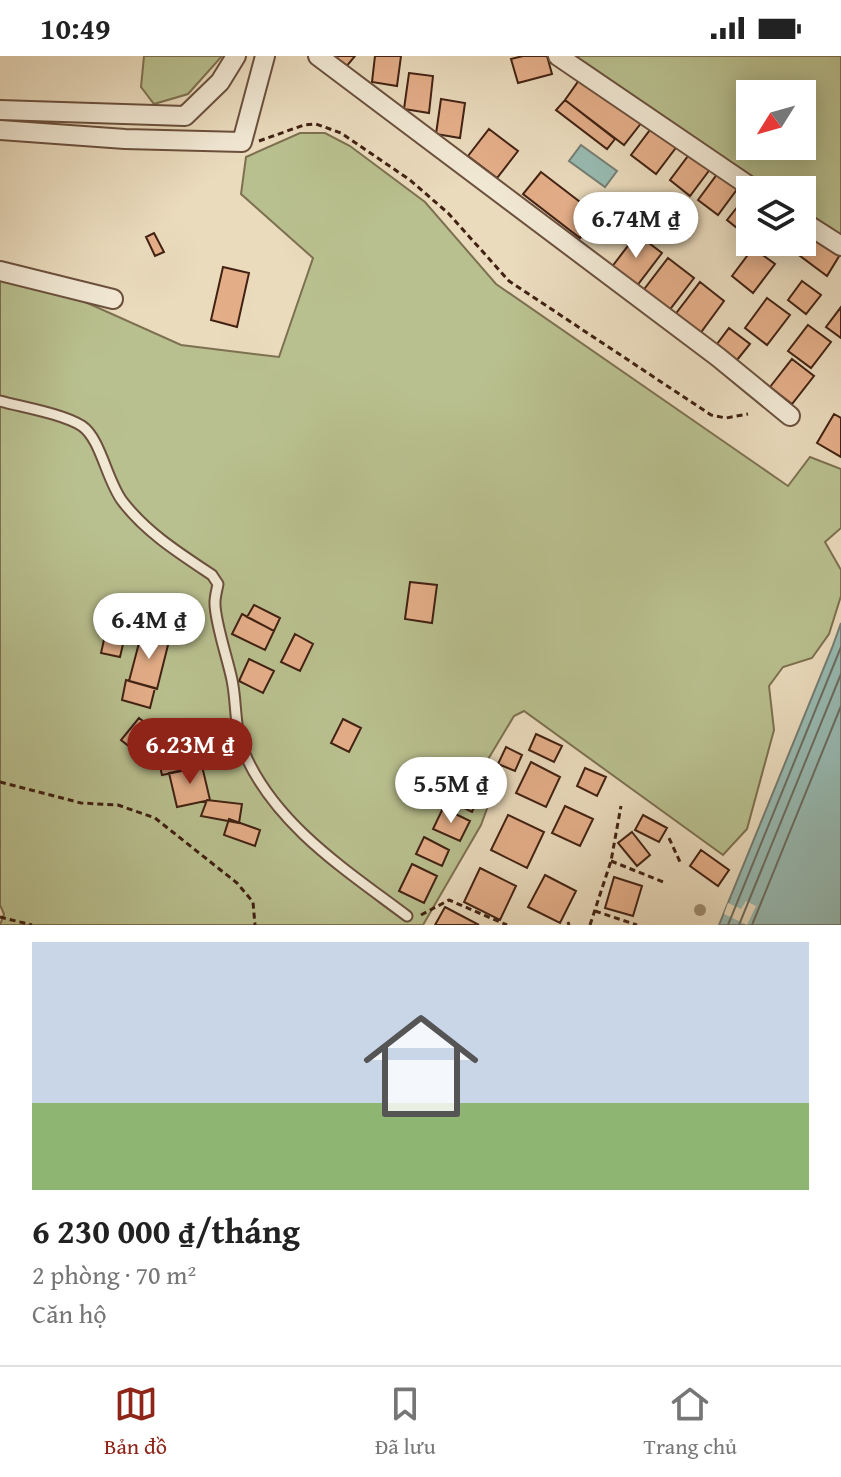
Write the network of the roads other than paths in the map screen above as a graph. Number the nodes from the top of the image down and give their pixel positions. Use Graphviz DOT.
graph roads {
  1 [pos="236,56"];
  2 [pos="265,56"];
  3 [pos="318,56"];
  4 [pos="558,56"];
  5 [pos="0,110"];
  6 [pos="0,130"];
  7 [pos="736,177"];
  8 [pos="816,230"];
  9 [pos="841,246"];
  10 [pos="0,271"];
  11 [pos="113,299"];
  12 [pos="0,401"];
  13 [pos="790,416"];
  14 [pos="410,916"];
  1 -- 5 [label="street"];
  2 -- 6 [label="street"];
  3 -- 13 [label="street"];
  4 -- 7 [label="street"];
  8 -- 9 [label="street"];
  10 -- 11 [label="street"];
  12 -- 14 [label="lane"];
}
